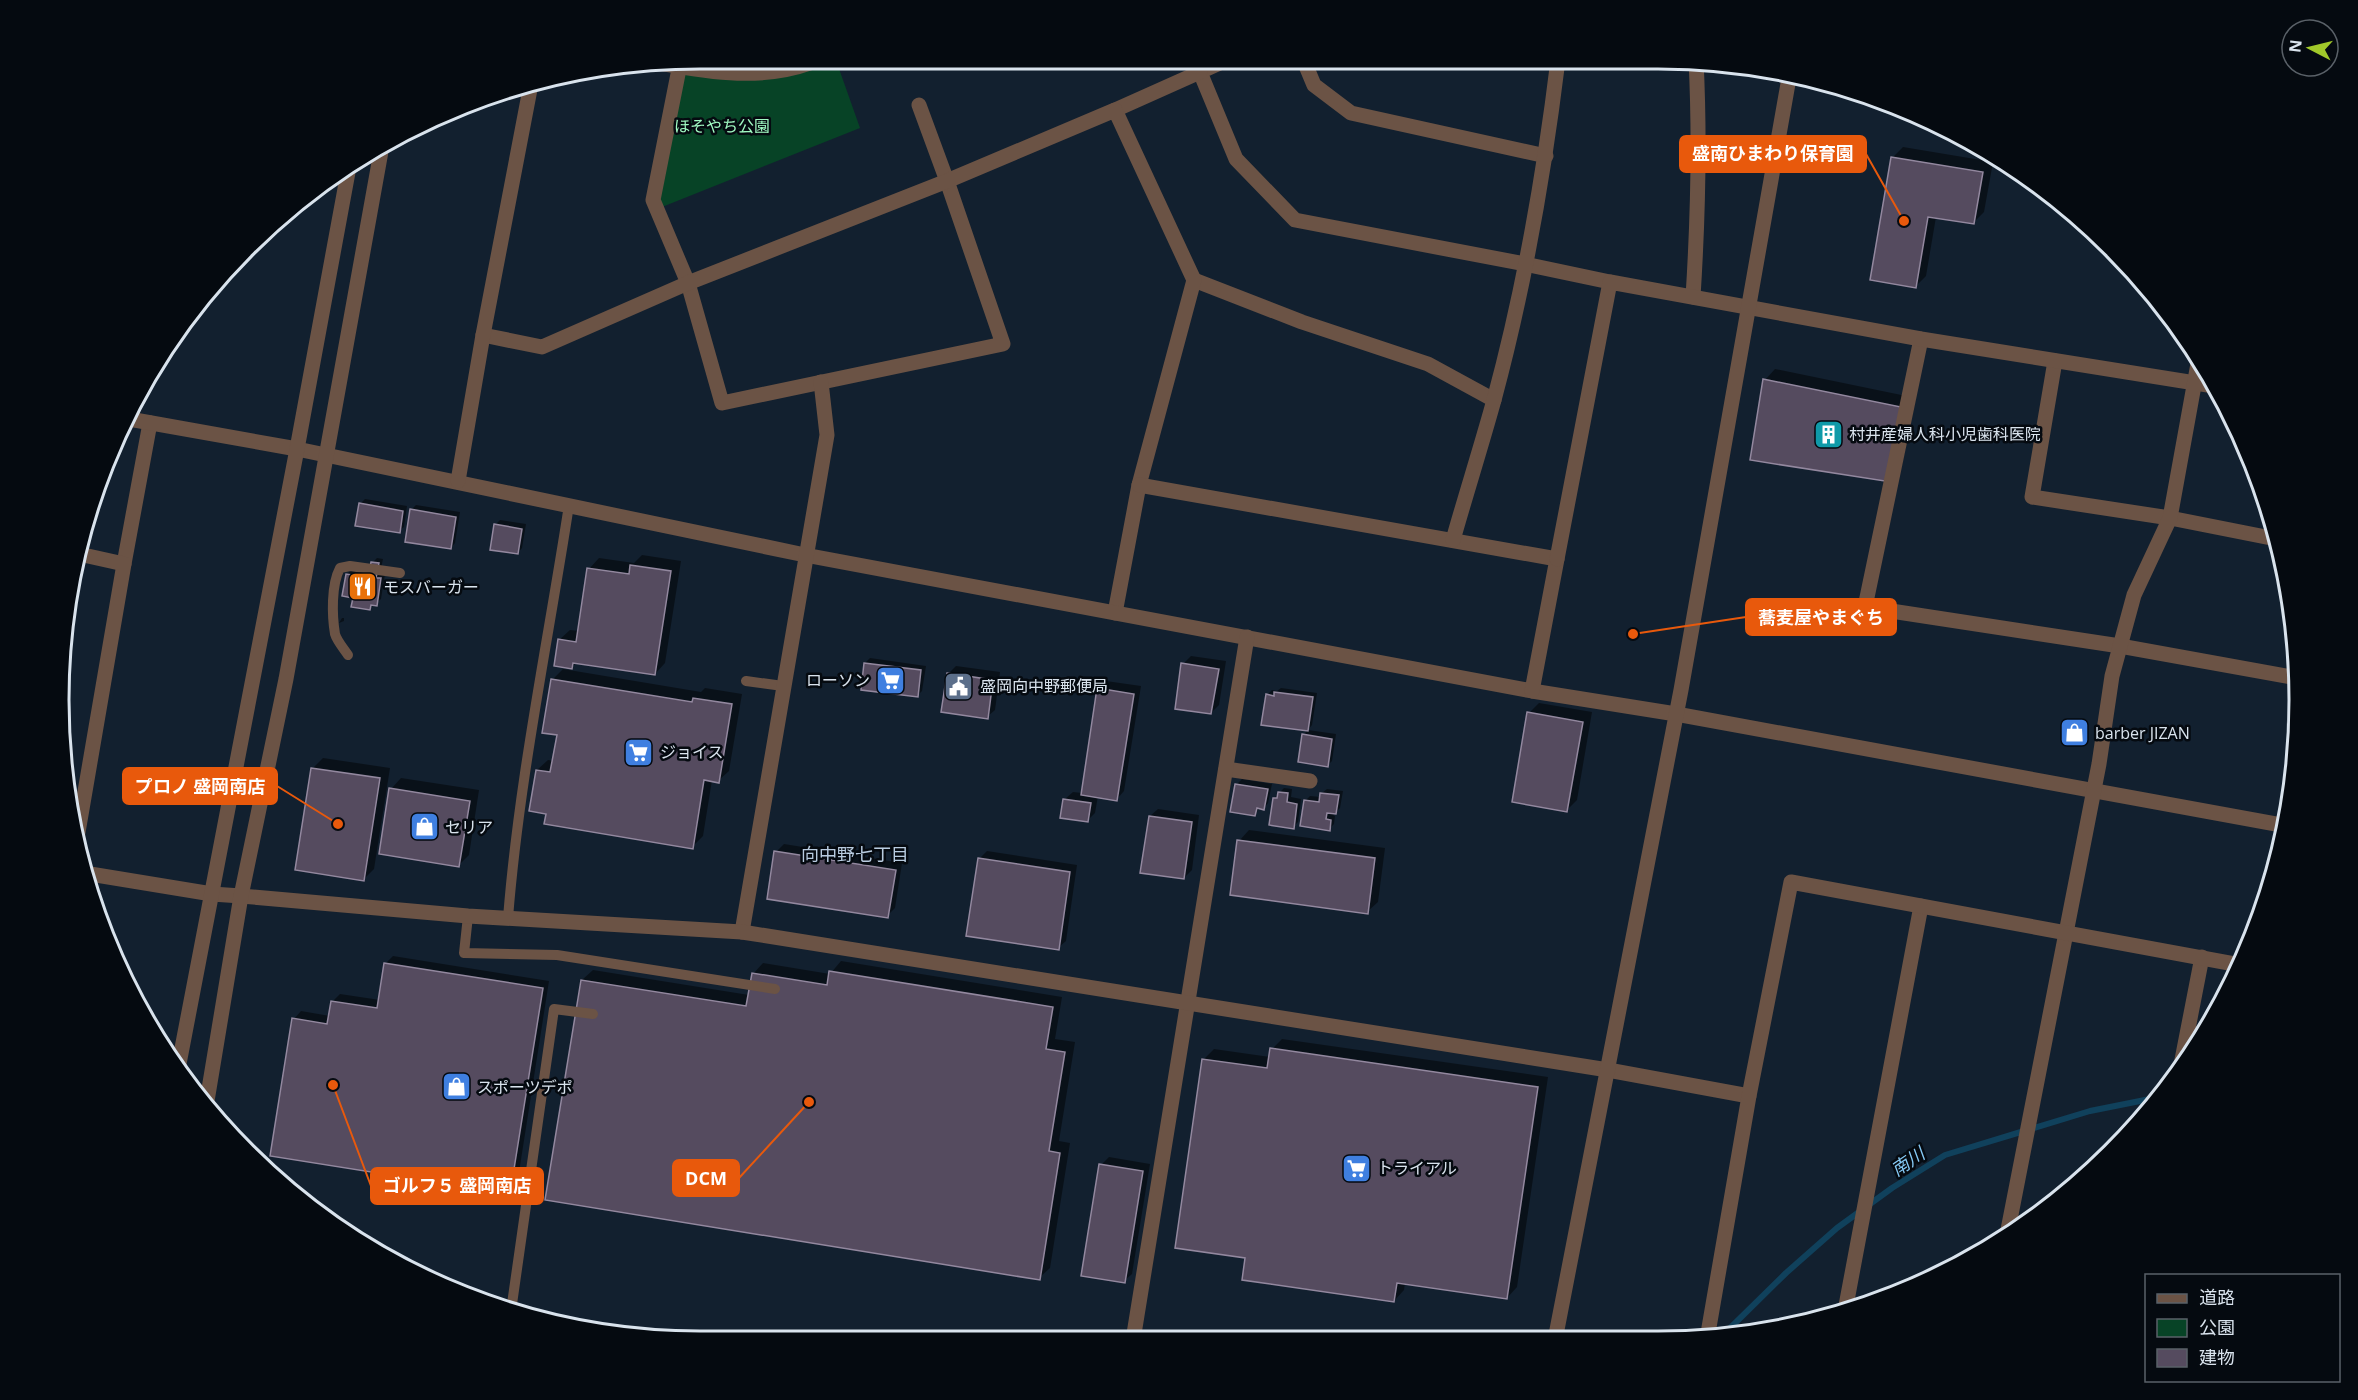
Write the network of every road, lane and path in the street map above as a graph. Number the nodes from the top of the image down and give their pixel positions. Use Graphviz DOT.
graph roads {
  1 [pos="708,69"];
  2 [pos="793,69"];
  3 [pos="1194,69"];
  4 [pos="1199,69"];
  5 [pos="1307,69"];
  6 [pos="1557,69"];
  7 [pos="679,70"];
  8 [pos="1696,70"];
  9 [pos="1788,83"];
  10 [pos="529,93"];
  11 [pos="919,105"];
  12 [pos="1115,110"];
  13 [pos="380,156"];
  14 [pos="1546,156"];
  15 [pos="347,176"];
  16 [pos="947,182"];
  17 [pos="1525,264"];
  18 [pos="1194,280"];
  19 [pos="1610,282"];
  20 [pos="688,284"];
  21 [pos="1693,297"];
  22 [pos="1749,307"];
  23 [pos="483,335"];
  24 [pos="1921,339"];
  25 [pos="2055,361"];
  26 [pos="2196,372"];
  27 [pos="820,382"];
  28 [pos="2194,383"];
  29 [pos="2204,384"];
  30 [pos="1494,400"];
  31 [pos="135,420"];
  32 [pos="150,423"];
  33 [pos="297,449"];
  34 [pos="327,456"];
  35 [pos="458,481"];
  36 [pos="1139,485"];
  37 [pos="568,505"];
  38 [pos="2170,518"];
  39 [pos="2267,537"];
  40 [pos="1453,540"];
  41 [pos="805,555"];
  42 [pos="86,556"];
  43 [pos="1557,559"];
  44 [pos="124,564"];
  45 [pos="400,573"];
  46 [pos="1115,613"];
  47 [pos="1247,637"];
  48 [pos="2120,646"];
  49 [pos="348,655"];
  50 [pos="2288,676"];
  51 [pos="746,681"];
  52 [pos="783,686"];
  53 [pos="1532,691"];
  54 [pos="1676,714"];
  55 [pos="1226,769"];
  56 [pos="1310,781"];
  57 [pos="2093,792"];
  58 [pos="80,819"];
  59 [pos="2277,824"];
  60 [pos="94,875"];
  61 [pos="212,894"];
  62 [pos="241,896"];
  63 [pos="1921,906"];
  64 [pos="468,916"];
  65 [pos="508,918"];
  66 [pos="2066,931"];
  67 [pos="742,932"];
  68 [pos="2202,957"];
  69 [pos="2231,962"];
  70 [pos="775,989"];
  71 [pos="1188,1004"];
  72 [pos="593,1014"];
  73 [pos="2184,1049"];
  74 [pos="180,1058"];
  75 [pos="1608,1070"];
  76 [pos="208,1095"];
  77 [pos="1749,1096"];
  78 [pos="2009,1225"];
  79 [pos="512,1302"];
  80 [pos="1847,1302"];
  81 [pos="1709,1329"];
  82 [pos="1134,1331"];
  83 [pos="1557,1331"];
  1 -- 2 [label="street"];
  3 -- 12 [label="street"];
  4 -- 17 [label="street"];
  5 -- 14 [label="street"];
  6 -- 14 [label="street"];
  7 -- 20 [label="street"];
  8 -- 21 [label="street"];
  9 -- 22 [label="street"];
  10 -- 23 [label="street"];
  11 -- 16 [label="street"];
  12 -- 16 [label="street"];
  12 -- 18 [label="street"];
  13 -- 34 [label="street"];
  14 -- 17 [label="street"];
  15 -- 33 [label="street"];
  16 -- 20 [label="street"];
  16 -- 27 [label="street"];
  17 -- 19 [label="street"];
  17 -- 30 [label="street"];
  18 -- 30 [label="street"];
  18 -- 36 [label="street"];
  19 -- 21 [label="street"];
  19 -- 43 [label="street"];
  20 -- 23 [label="street"];
  20 -- 27 [label="street"];
  21 -- 22 [label="street"];
  22 -- 24 [label="street"];
  22 -- 54 [label="street"];
  23 -- 35 [label="street"];
  24 -- 25 [label="street"];
  24 -- 48 [label="street"];
  25 -- 28 [label="street"];
  25 -- 38 [label="street"];
  26 -- 28 [label="street"];
  27 -- 41 [label="street"];
  28 -- 29 [label="street"];
  28 -- 38 [label="street"];
  30 -- 40 [label="street"];
  31 -- 32 [label="street"];
  32 -- 33 [label="street"];
  32 -- 44 [label="street"];
  33 -- 34 [label="street"];
  33 -- 61 [label="street"];
  34 -- 35 [label="street"];
  34 -- 62 [label="street"];
  35 -- 37 [label="street"];
  36 -- 40 [label="street"];
  36 -- 46 [label="street"];
  37 -- 41 [label="street"];
  37 -- 65 [label="lane"];
  38 -- 39 [label="street"];
  38 -- 48 [label="street"];
  40 -- 43 [label="street"];
  41 -- 46 [label="street"];
  41 -- 52 [label="street"];
  42 -- 44 [label="street"];
  43 -- 53 [label="street"];
  44 -- 58 [label="street"];
  45 -- 49 [label="lane"];
  46 -- 47 [label="street"];
  47 -- 53 [label="street"];
  47 -- 55 [label="street"];
  48 -- 50 [label="street"];
  48 -- 57 [label="street"];
  51 -- 52 [label="lane"];
  52 -- 67 [label="street"];
  53 -- 54 [label="street"];
  54 -- 57 [label="street"];
  54 -- 75 [label="street"];
  55 -- 56 [label="street"];
  55 -- 71 [label="street"];
  57 -- 59 [label="street"];
  57 -- 66 [label="street"];
  60 -- 61 [label="street"];
  61 -- 62 [label="street"];
  61 -- 74 [label="street"];
  62 -- 64 [label="street"];
  62 -- 76 [label="street"];
  63 -- 66 [label="street"];
  63 -- 77 [label="street"];
  63 -- 80 [label="street"];
  64 -- 65 [label="street"];
  64 -- 70 [label="lane"];
  65 -- 67 [label="street"];
  66 -- 68 [label="street"];
  66 -- 78 [label="street"];
  67 -- 71 [label="street"];
  68 -- 69 [label="street"];
  68 -- 73 [label="street"];
  71 -- 75 [label="street"];
  71 -- 82 [label="street"];
  72 -- 79 [label="lane"];
  75 -- 77 [label="street"];
  75 -- 83 [label="street"];
  77 -- 81 [label="street"];
}
